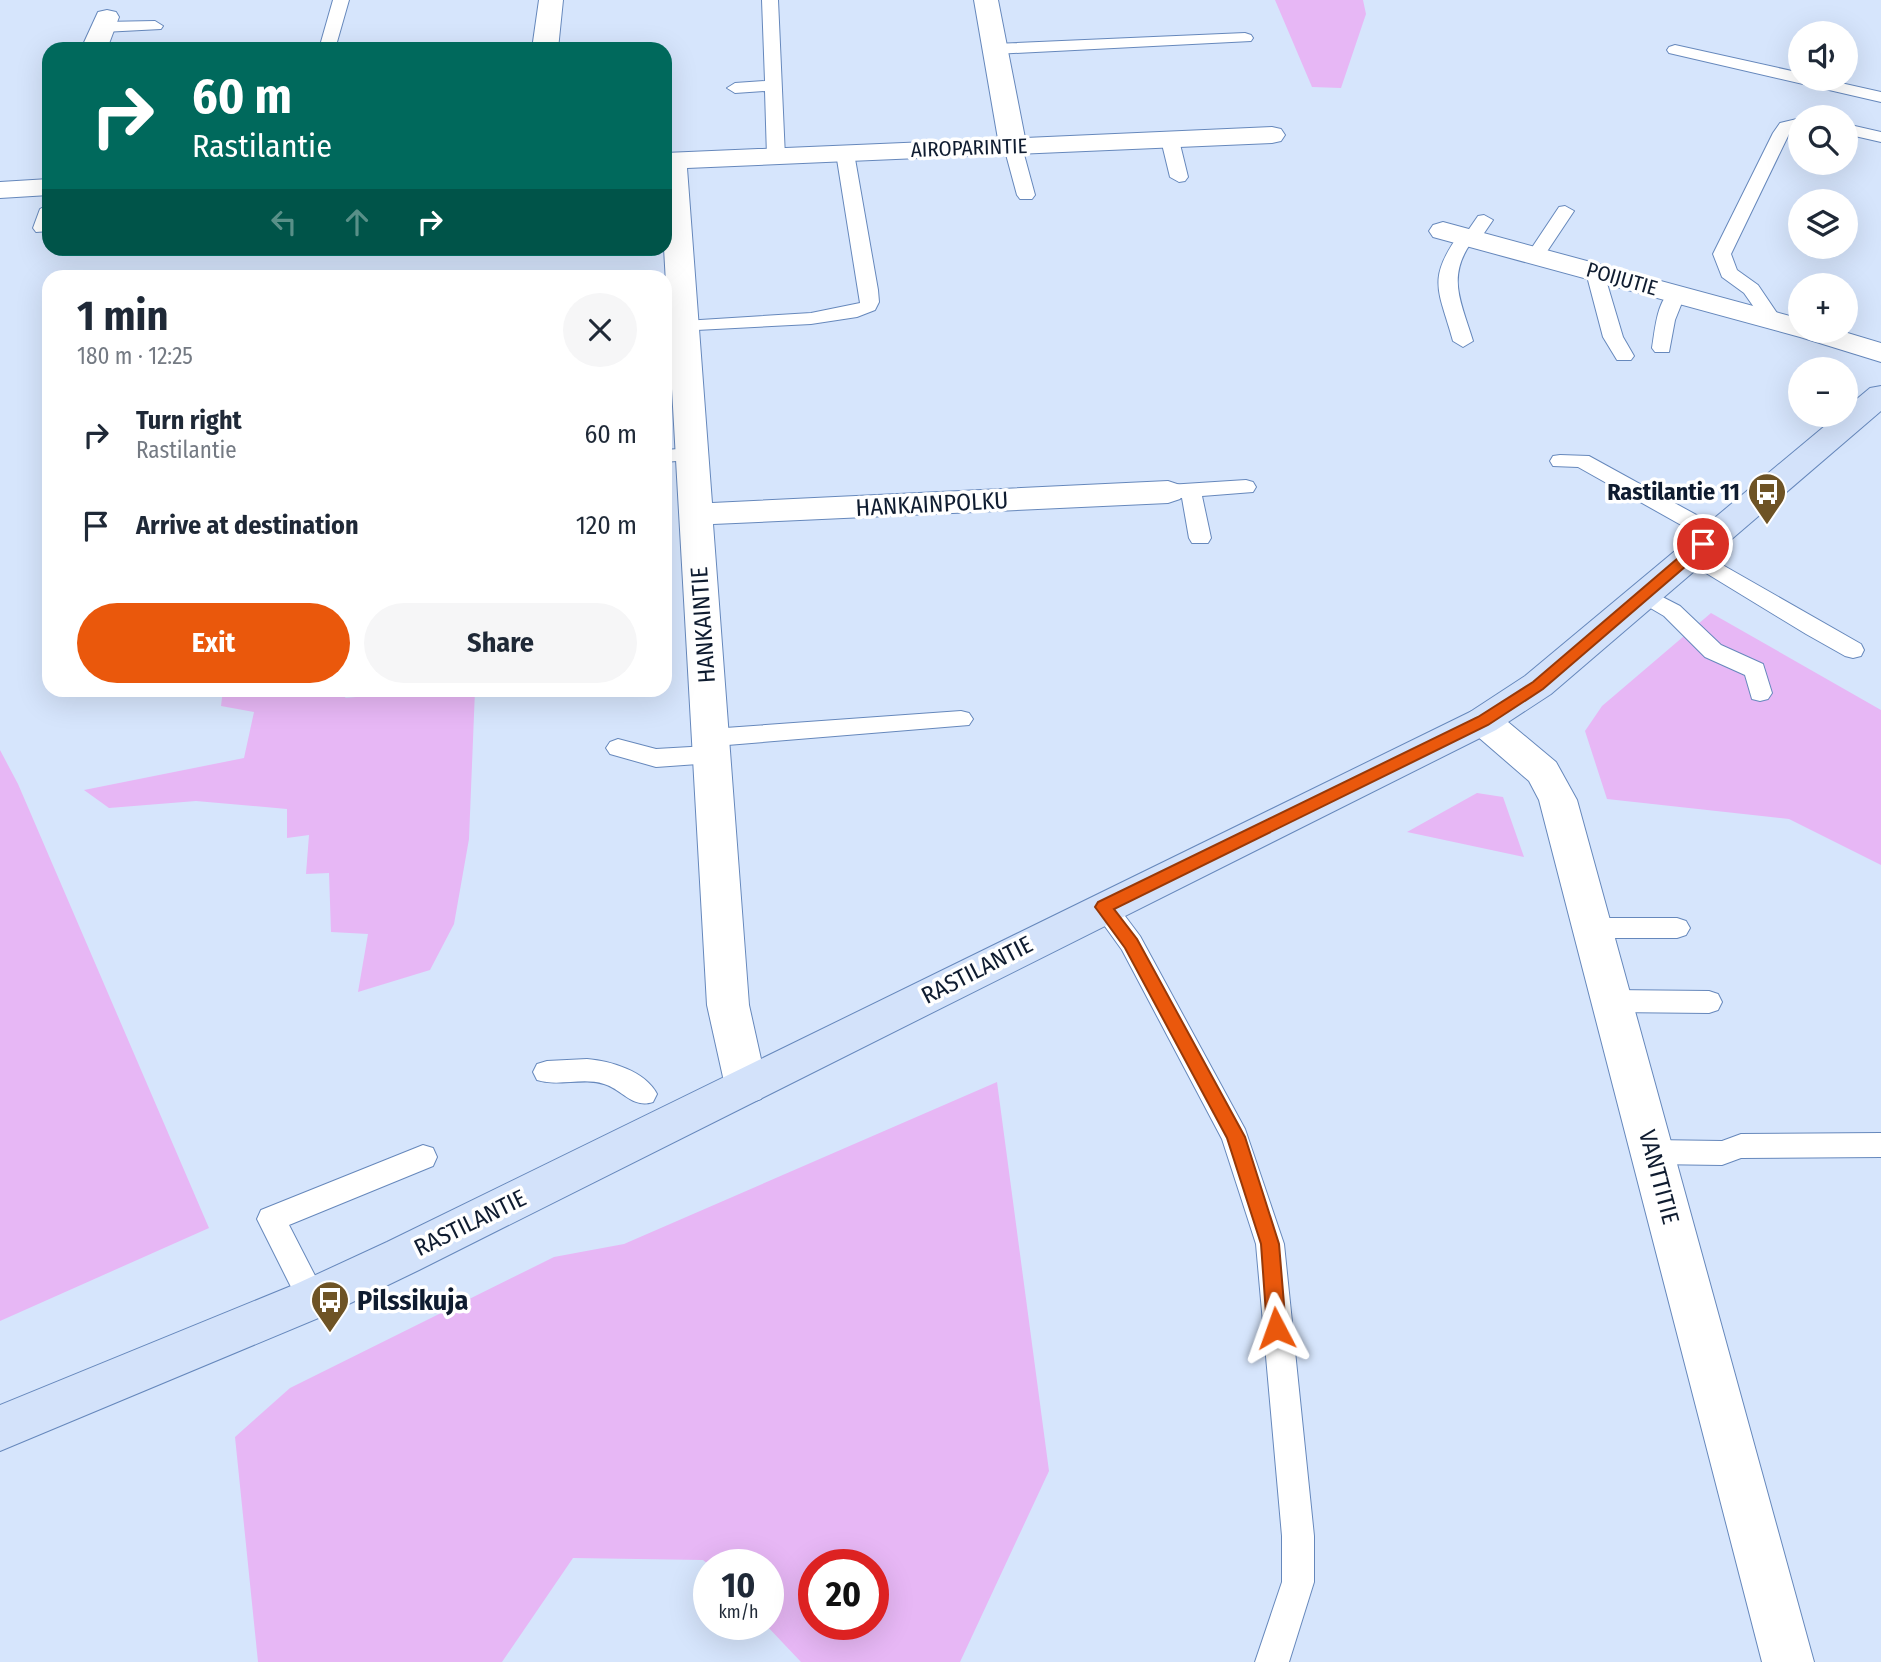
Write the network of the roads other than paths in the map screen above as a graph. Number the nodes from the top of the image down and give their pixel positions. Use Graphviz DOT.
graph roads {
  1 [pos="341,0"];
  2 [pos="551,0"];
  3 [pos="770,0"];
  4 [pos="986,0"];
  5 [pos="155,26"];
  6 [pos="102,31"];
  7 [pos="1245,38"];
  8 [pos="329,42"];
  9 [pos="546,42"];
  10 [pos="995,49"];
  11 [pos="1675,50"];
  12 [pos="1788,76"];
  13 [pos="773,86"];
  14 [pos="735,88"];
  15 [pos="1855,91"];
  16 [pos="1881,97"];
  17 [pos="1788,126"];
  18 [pos="1858,131"];
  19 [pos="1272,135"];
  20 [pos="1881,136"];
  21 [pos="1170,140"];
  22 [pos="1013,146"];
  23 [pos="845,153"];
  24 [pos="776,157"];
  25 [pos="672,161"];
  26 [pos="1179,177"];
  27 [pos="0,190"];
  28 [pos="42,195"];
  29 [pos="1026,195"];
  30 [pos="1565,211"];
  31 [pos="672,214"];
  32 [pos="1466,232"];
  33 [pos="1536,255"];
  34 [pos="1601,273"];
  35 [pos="1676,295"];
  36 [pos="1772,320"];
  37 [pos="1788,324"];
  38 [pos="684,327"];
  39 [pos="1463,341"];
  40 [pos="1848,343"];
  41 [pos="1662,348"];
  42 [pos="1881,354"];
  43 [pos="1624,355"];
  44 [pos="1881,395"];
  45 [pos="679,455"];
  46 [pos="1560,461"];
  47 [pos="1246,487"];
  48 [pos="1179,492"];
  49 [pos="696,514"];
  50 [pos="1200,538"];
  51 [pos="1703,544"];
  52 [pos="1643,594"];
  53 [pos="1853,650"];
  54 [pos="1760,693"];
  55 [pos="961,719"];
  56 [pos="1483,721"];
  57 [pos="711,746"];
  58 [pos="618,748"];
  59 [pos="1104,907"];
  60 [pos="1592,928"];
  61 [pos="1677,928"];
  62 [pos="1612,1002"];
  63 [pos="1709,1002"];
  64 [pos="547,1072"];
  65 [pos="746,1086"];
  66 [pos="643,1094"];
  67 [pos="1881,1145"];
  68 [pos="1652,1152"];
  69 [pos="423,1157"];
  70 [pos="312,1299"];
  71 [pos="0,1427"];
  72 [pos="1272,1662"];
  73 [pos="1788,1662"];
  1 -- 8 [label="lane"];
  2 -- 9 [label="street"];
  3 -- 13 [label="lane"];
  4 -- 10 [label="street"];
  5 -- 6 [label="lane"];
  7 -- 10 [label="lane"];
  10 -- 22 [label="street"];
  11 -- 12 [label="lane"];
  13 -- 14 [label="lane"];
  13 -- 24 [label="lane"];
  15 -- 16 [label="lane"];
  17 -- 36 [label="lane"];
  18 -- 20 [label="lane"];
  19 -- 21 [label="street, AIROPARINTIE"];
  21 -- 22 [label="street, AIROPARINTIE"];
  21 -- 26 [label="lane"];
  22 -- 23 [label="street, AIROPARINTIE"];
  22 -- 29 [label="lane"];
  23 -- 24 [label="street, AIROPARINTIE"];
  23 -- 38 [label="lane"];
  24 -- 25 [label="street, AIROPARINTIE"];
  27 -- 28 [label="street"];
  30 -- 33 [label="lane"];
  31 -- 38 [label="street, HANKAINTIE"];
  32 -- 33 [label="street, POIJUTIE"];
  32 -- 39 [label="lane"];
  33 -- 34 [label="street, POIJUTIE"];
  34 -- 35 [label="street, POIJUTIE"];
  34 -- 43 [label="lane"];
  35 -- 36 [label="street, POIJUTIE"];
  35 -- 41 [label="lane"];
  36 -- 37 [label="street, POIJUTIE"];
  38 -- 45 [label="street, HANKAINTIE"];
  40 -- 42 [label="street"];
  44 -- 51 [label="street, RASTILANTIE"];
  45 -- 49 [label="street, HANKAINTIE"];
  46 -- 51 [label="lane"];
  47 -- 48 [label="lane"];
  48 -- 49 [label="street, HANKAINPOLKU"];
  48 -- 50 [label="lane"];
  49 -- 57 [label="street, HANKAINTIE"];
  51 -- 52 [label="street, RASTILANTIE"];
  51 -- 53 [label="lane"];
  52 -- 54 [label="lane"];
  52 -- 56 [label="street, RASTILANTIE"];
  55 -- 57 [label="lane"];
  56 -- 59 [label="street, RASTILANTIE"];
  56 -- 60 [label="street, VANTTITIE"];
  57 -- 58 [label="lane"];
  57 -- 65 [label="street, HANKAINTIE"];
  59 -- 65 [label="street, RASTILANTIE"];
  59 -- 72 [label="lane"];
  60 -- 61 [label="lane"];
  60 -- 62 [label="street, VANTTITIE"];
  62 -- 63 [label="lane"];
  62 -- 68 [label="street, VANTTITIE"];
  64 -- 66 [label="lane"];
  65 -- 70 [label="street, RASTILANTIE"];
  67 -- 68 [label="lane"];
  68 -- 73 [label="street, VANTTITIE"];
  69 -- 70 [label="lane"];
  70 -- 71 [label="street, RASTILANTIE"];
}
